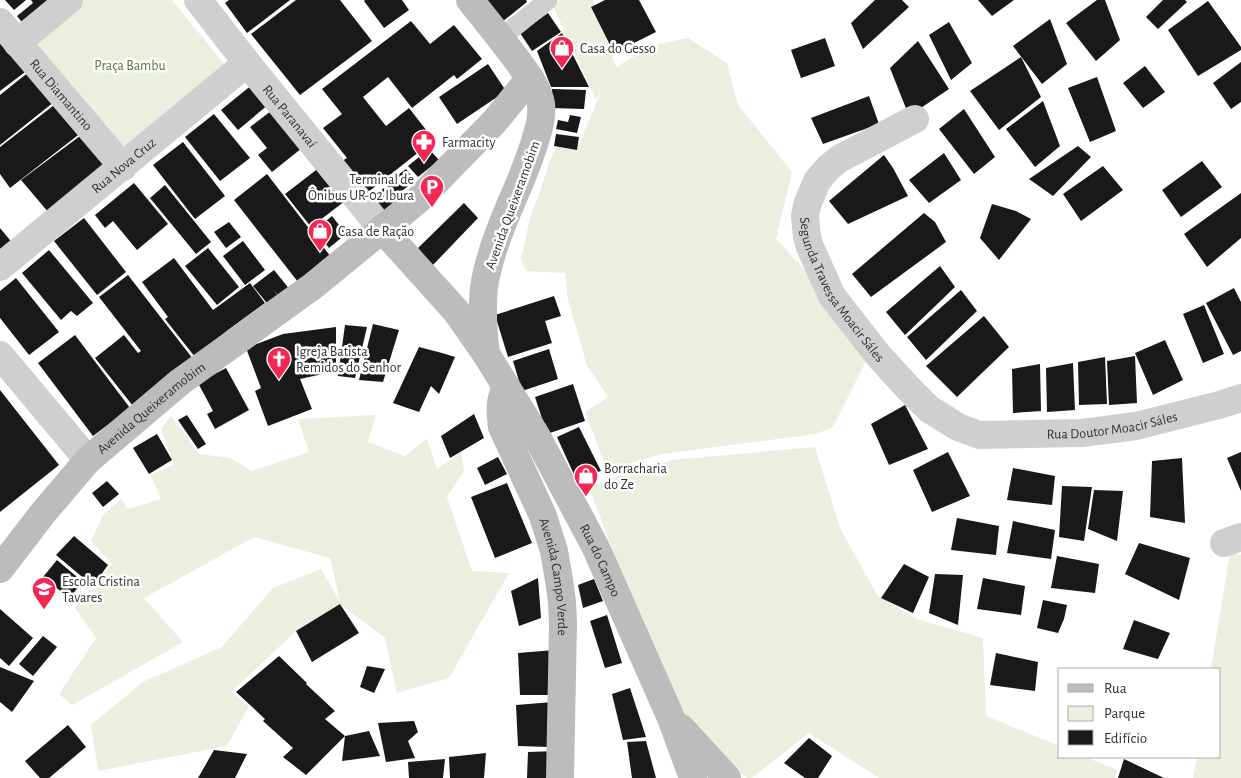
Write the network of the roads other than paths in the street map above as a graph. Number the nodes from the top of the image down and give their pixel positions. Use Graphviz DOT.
graph roads {
  1 [pos="68,0"];
  2 [pos="198,0"];
  3 [pos="470,0"];
  4 [pos="548,0"];
  5 [pos="8,33"];
  6 [pos="501,38"];
  7 [pos="247,63"];
  8 [pos="530,78"];
  9 [pos="915,119"];
  10 [pos="122,167"];
  11 [pos="382,229"];
  12 [pos="0,267"];
  13 [pos="486,354"];
  14 [pos="0,355"];
  15 [pos="506,387"];
  16 [pos="1241,398"];
  17 [pos="979,435"];
  18 [pos="88,460"];
  19 [pos="0,569"];
  20 [pos="671,718"];
  21 [pos="560,778"];
  22 [pos="693,778"];
  23 [pos="727,778"];
  1 -- 5 [label="street"];
  2 -- 7 [label="street, Rua Paranavaí"];
  3 -- 6 [label="main road"];
  4 -- 6 [label="lane"];
  5 -- 10 [label="street, Rua Diamantino"];
  6 -- 8 [label="main road"];
  7 -- 10 [label="street, Rua Nova Cruz"];
  7 -- 11 [label="street, Rua Paranavaí"];
  8 -- 11 [label="main road, Avenida Queixeramobim"];
  8 -- 13 [label="main road, Avenida Queixeramobim"];
  9 -- 17 [label="street, Segunda Travessa Moacir Sáles"];
  10 -- 12 [label="street, Rua Nova Cruz"];
  11 -- 13 [label="main road"];
  11 -- 18 [label="main road, Avenida Queixeramobim"];
  13 -- 15 [label="main road, Rua do Campo"];
  14 -- 18 [label="street"];
  15 -- 20 [label="main road, Rua do Campo"];
  15 -- 21 [label="main road, Avenida Campo Verde"];
  16 -- 17 [label="street, Rua Doutor Moacir Sáles"];
  18 -- 19 [label="main road, Avenida Queixeramobim"];
  20 -- 22 [label="main road, Rua do Campo"];
  20 -- 23 [label="main road"];
}
